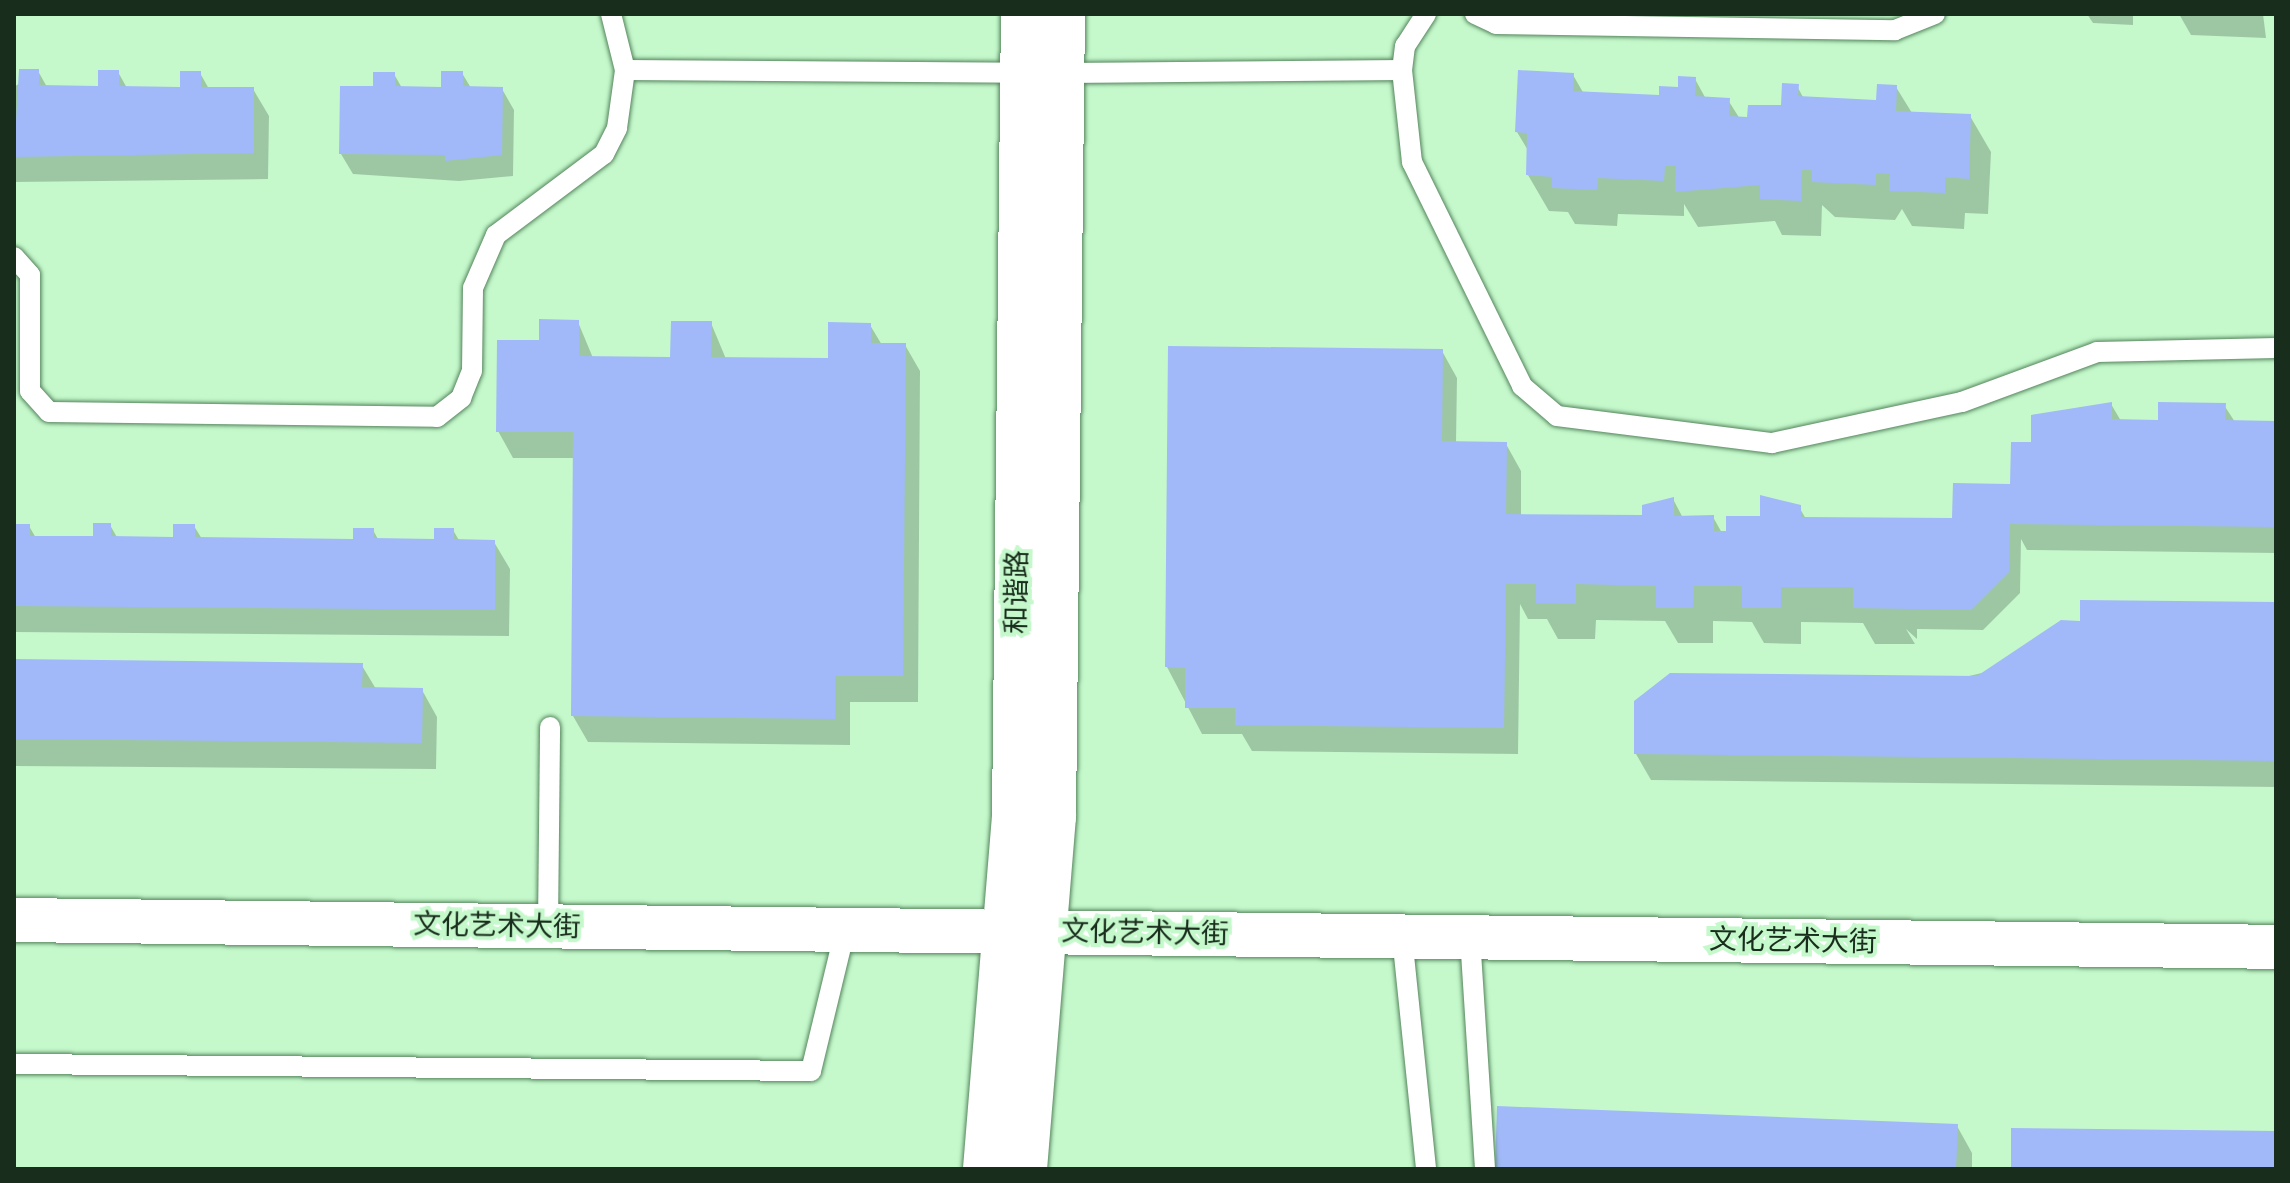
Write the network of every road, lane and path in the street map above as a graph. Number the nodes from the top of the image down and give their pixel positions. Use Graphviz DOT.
graph roads {
  1 [pos="611,14"];
  2 [pos="1023,14"];
  3 [pos="1063,14"];
  4 [pos="1426,14"];
  5 [pos="1475,14"];
  6 [pos="1935,14"];
  7 [pos="625,70"];
  8 [pos="1402,70"];
  9 [pos="1043,73"];
  10 [pos="14,257"];
  11 [pos="2276,348"];
  12 [pos="550,727"];
  13 [pos="14,920"];
  14 [pos="548,926"];
  15 [pos="845,930"];
  16 [pos="1025,932"];
  17 [pos="1402,936"];
  18 [pos="1470,937"];
  19 [pos="2276,947"];
  20 [pos="14,1064"];
  21 [pos="985,1169"];
  22 [pos="1025,1169"];
  23 [pos="1426,1169"];
  24 [pos="1485,1169"];
  1 -- 7 [label="lane"];
  2 -- 9 [label="street, 和谐路"];
  3 -- 9 [label="street, 和谐路"];
  4 -- 8 [label="lane"];
  5 -- 6 [label="lane"];
  7 -- 9 [label="lane"];
  7 -- 10 [label="lane"];
  8 -- 9 [label="lane"];
  8 -- 11 [label="lane"];
  9 -- 16 [label="street, 和谐路"];
  12 -- 14 [label="lane"];
  13 -- 14 [label="street, 文化艺术大街"];
  14 -- 15 [label="street, 文化艺术大街"];
  15 -- 16 [label="street, 文化艺术大街"];
  15 -- 20 [label="lane"];
  16 -- 17 [label="street, 文化艺术大街"];
  16 -- 21 [label="street, 和谐路"];
  16 -- 22 [label="street, 和谐路"];
  17 -- 18 [label="street, 文化艺术大街"];
  17 -- 23 [label="lane"];
  18 -- 19 [label="street, 文化艺术大街"];
  18 -- 24 [label="lane"];
}
